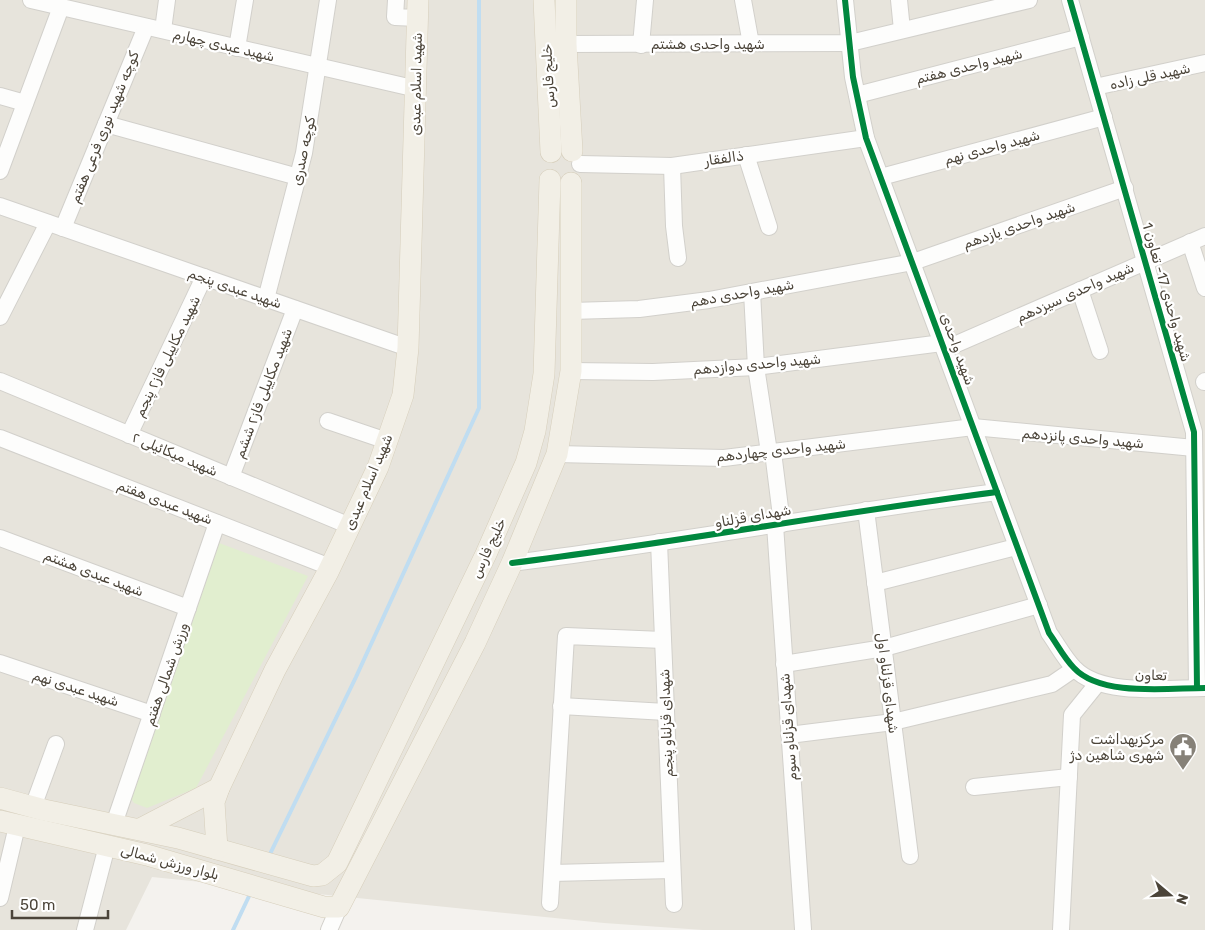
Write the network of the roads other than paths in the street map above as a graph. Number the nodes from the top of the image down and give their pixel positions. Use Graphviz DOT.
graph roads {
  1 [pos="167,0"];
  2 [pos="245,0"];
  3 [pos="328,0"];
  4 [pos="396,0"];
  5 [pos="544,0"];
  6 [pos="566,0"];
  7 [pos="645,0"];
  8 [pos="743,0"];
  9 [pos="845,0"];
  10 [pos="899,0"];
  11 [pos="1029,0"];
  12 [pos="1070,0"];
  13 [pos="39,1"];
  14 [pos="61,7"];
  15 [pos="418,9"];
  16 [pos="146,26"];
  17 [pos="163,30"];
  18 [pos="902,30"];
  19 [pos="1081,37"];
  20 [pos="850,43"];
  21 [pos="566,44"];
  22 [pos="751,44"];
  23 [pos="641,45"];
  24 [pos="237,48"];
  25 [pos="1205,64"];
  26 [pos="319,67"];
  27 [pos="1096,88"];
  28 [pos="417,90"];
  29 [pos="857,95"];
  30 [pos="0,96"];
  31 [pos="26,104"];
  32 [pos="1104,117"];
  33 [pos="106,124"];
  34 [pos="866,138"];
  35 [pos="746,155"];
  36 [pos="565,166"];
  37 [pos="672,166"];
  38 [pos="0,171"];
  39 [pos="298,177"];
  40 [pos="881,177"];
  41 [pos="1125,188"];
  42 [pos="0,206"];
  43 [pos="55,225"];
  44 [pos="769,227"];
  45 [pos="1198,239"];
  46 [pos="678,258"];
  47 [pos="1146,261"];
  48 [pos="912,262"];
  49 [pos="204,278"];
  50 [pos="1205,288"];
  51 [pos="1080,290"];
  52 [pos="752,292"];
  53 [pos="266,299"];
  54 [pos="295,309"];
  55 [pos="571,311"];
  56 [pos="0,316"];
  57 [pos="943,346"];
  58 [pos="408,348"];
  59 [pos="1100,350"];
  60 [pos="756,367"];
  61 [pos="571,371"];
  62 [pos="0,381"];
  63 [pos="328,420"];
  64 [pos="973,427"];
  65 [pos="129,435"];
  66 [pos="0,438"];
  67 [pos="387,441"];
  68 [pos="1194,448"];
  69 [pos="771,452"];
  70 [pos="557,454"];
  71 [pos="231,477"];
  72 [pos="997,492"];
  73 [pos="866,510"];
  74 [pos="218,523"];
  75 [pos="778,525"];
  76 [pos="350,526"];
  77 [pos="0,538"];
  78 [pos="659,542"];
  79 [pos="1016,548"];
  80 [pos="512,563"];
  81 [pos="330,567"];
  82 [pos="875,583"];
  83 [pos="1039,605"];
  84 [pos="188,608"];
  85 [pos="663,640"];
  86 [pos="884,648"];
  87 [pos="0,663"];
  88 [pos="784,664"];
  89 [pos="1074,669"];
  90 [pos="1097,684"];
  91 [pos="1201,688"];
  92 [pos="560,706"];
  93 [pos="666,712"];
  94 [pos="152,714"];
  95 [pos="893,722"];
  96 [pos="789,736"];
  97 [pos="56,744"];
  98 [pos="1069,777"];
  99 [pos="974,787"];
  100 [pos="219,788"];
  101 [pos="0,798"];
  102 [pos="28,806"];
  103 [pos="8,823"];
  104 [pos="114,824"];
  105 [pos="140,829"];
  106 [pos="351,834"];
  107 [pos="372,844"];
  108 [pos="107,846"];
  109 [pos="219,850"];
  110 [pos="910,856"];
  111 [pos="672,870"];
  112 [pos="552,873"];
  113 [pos="313,876"];
  114 [pos="0,898"];
  115 [pos="550,903"];
  116 [pos="674,904"];
  117 [pos="339,907"];
  118 [pos="803,929"];
  119 [pos="85,930"];
  120 [pos="329,930"];
  121 [pos="1061,930"];
  1 -- 17 [label="street"];
  2 -- 24 [label="street"];
  3 -- 26 [label="street, کوچه صدری"];
  4 -- 15 [label="street"];
  5 -- 36 [label="main road, خلیج فارس"];
  6 -- 21 [label="main road, خلیج فارس"];
  7 -- 23 [label="street"];
  8 -- 22 [label="street"];
  9 -- 20 [label="street, شهید واحدی"];
  10 -- 18 [label="street"];
  11 -- 18 [label="street, شهید واحدی هشتم"];
  12 -- 19 [label="street, شهید واحدی 17- تعاون 1"];
  13 -- 14 [label="street, شهید عبدی چهارم"];
  14 -- 16 [label="street, شهید عبدی چهارم"];
  14 -- 31 [label="street"];
  15 -- 28 [label="main road, شهید اسلام عبدی"];
  16 -- 17 [label="street, شهید عبدی چهارم"];
  16 -- 33 [label="street, کوچه شهید نوری فرعی هفتم"];
  17 -- 24 [label="street, شهید عبدی چهارم"];
  18 -- 20 [label="street, شهید واحدی هشتم"];
  19 -- 27 [label="street, شهید واحدی 17- تعاون 1"];
  19 -- 29 [label="street, شهید واحدی هفتم"];
  20 -- 22 [label="street, شهید واحدی هشتم"];
  20 -- 29 [label="street, شهید واحدی"];
  21 -- 23 [label="street, شهید واحدی هشتم"];
  21 -- 36 [label="main road, خلیج فارس"];
  22 -- 23 [label="street, شهید واحدی هشتم"];
  24 -- 26 [label="street, شهید عبدی چهارم"];
  25 -- 27 [label="street, شهید قلی زاده"];
  26 -- 28 [label="street, شهید عبدی چهارم"];
  26 -- 39 [label="street, کوچه صدری"];
  27 -- 32 [label="street, شهید واحدی 17- تعاون 1"];
  28 -- 58 [label="main road, شهید اسلام عبدی"];
  29 -- 34 [label="street, شهید واحدی"];
  30 -- 31 [label="street"];
  31 -- 38 [label="street"];
  32 -- 40 [label="street, شهید واحدی نهم"];
  32 -- 41 [label="street, شهید واحدی 17- تعاون 1"];
  33 -- 39 [label="street"];
  33 -- 43 [label="street, کوچه شهید نوری فرعی هفتم"];
  34 -- 35 [label="street, ذالفقار"];
  34 -- 40 [label="street, شهید واحدی"];
  35 -- 37 [label="street, ذالفقار"];
  35 -- 44 [label="street"];
  36 -- 37 [label="street, ذالفقار"];
  36 -- 55 [label="main road"];
  36 -- 106 [label="main road, خلیج فارس"];
  37 -- 46 [label="street"];
  39 -- 53 [label="street, کوچه صدری"];
  40 -- 48 [label="street, شهید واحدی"];
  41 -- 47 [label="street, شهید واحدی 17- تعاون 1"];
  41 -- 48 [label="street, شهید واحدی یازدهم"];
  42 -- 43 [label="street, شهید عبدی پنجم"];
  43 -- 49 [label="street, شهید عبدی پنجم"];
  43 -- 56 [label="street, کوچه شهید نوری فرعی هفتم"];
  45 -- 47 [label="street, شهید واحدی سیزدهم"];
  45 -- 50 [label="street"];
  47 -- 51 [label="street, شهید واحدی سیزدهم"];
  47 -- 68 [label="street, شهید واحدی 17- تعاون 1"];
  48 -- 52 [label="street, شهید واحدی دهم"];
  48 -- 57 [label="street, شهید واحدی"];
  49 -- 53 [label="street, شهید عبدی پنجم"];
  49 -- 65 [label="street, شهید مکاییلی فاز۲ پنجم"];
  51 -- 57 [label="street, شهید واحدی سیزدهم"];
  51 -- 59 [label="street"];
  52 -- 55 [label="street, شهید واحدی دهم"];
  52 -- 60 [label="street, شهدای قزلناو سوم"];
  53 -- 54 [label="street, شهید عبدی پنجم"];
  54 -- 58 [label="street, شهید عبدی پنجم"];
  54 -- 71 [label="street, شهید مکاییلی فاز۲ ششم"];
  55 -- 61 [label="main road"];
  57 -- 60 [label="street, شهید واحدی دوازدهم"];
  57 -- 64 [label="street, شهید واحدی"];
  58 -- 67 [label="main road, شهید اسلام عبدی"];
  60 -- 61 [label="street, شهید واحدی دوازدهم"];
  60 -- 69 [label="street, شهدای قزلناو سوم"];
  61 -- 70 [label="main road"];
  62 -- 65 [label="street, شهید میکائیلی ۲"];
  63 -- 67 [label="street"];
  64 -- 68 [label="street, شهید واحدی پانزدهم"];
  64 -- 69 [label="street, شهید واحدی چهاردهم"];
  64 -- 72 [label="street, شهید واحدی"];
  65 -- 71 [label="street, شهید میکائیلی ۲"];
  66 -- 74 [label="street, شهید عبدی هفتم"];
  67 -- 76 [label="main road, شهید اسلام عبدی"];
  68 -- 91 [label="street, شهید واحدی 17- تعاون 1"];
  69 -- 70 [label="street, شهید واحدی چهاردهم"];
  69 -- 75 [label="street, شهدای قزلناو سوم"];
  70 -- 80 [label="main road"];
  71 -- 76 [label="street, شهید میکائیلی ۲"];
  72 -- 73 [label="street, شهدای قزلناو"];
  72 -- 79 [label="street, شهید واحدی"];
  73 -- 75 [label="street, شهدای قزلناو"];
  73 -- 82 [label="street, شهدای قزلناو اول"];
  74 -- 81 [label="street, شهید عبدی هفتم"];
  74 -- 84 [label="street, ورزش شمالی هفتم"];
  75 -- 78 [label="street, شهدای قزلناو"];
  75 -- 88 [label="street, شهدای قزلناو سوم"];
  76 -- 81 [label="main road, شهید اسلام عبدی"];
  77 -- 84 [label="street, شهید عبدی هشتم"];
  78 -- 80 [label="street, شهدای قزلناو"];
  78 -- 85 [label="street, شهدای قزلناو پنجم"];
  79 -- 82 [label="street"];
  79 -- 83 [label="street, شهید واحدی"];
  80 -- 107 [label="main road"];
  81 -- 100 [label="main road, شهید اسلام عبدی"];
  82 -- 86 [label="street, شهدای قزلناو اول"];
  83 -- 86 [label="street"];
  83 -- 89 [label="street, شهید واحدی"];
  84 -- 94 [label="street, ورزش شمالی هفتم"];
  85 -- 92 [label="street"];
  85 -- 93 [label="street, شهدای قزلناو پنجم"];
  86 -- 88 [label="street"];
  86 -- 95 [label="street, شهدای قزلناو اول"];
  87 -- 94 [label="street, شهید عبدی نهم"];
  88 -- 96 [label="street, شهدای قزلناو سوم"];
  89 -- 90 [label="street, شهید واحدی"];
  89 -- 95 [label="street"];
  90 -- 91 [label="street, تعاون"];
  90 -- 98 [label="street"];
  92 -- 93 [label="street"];
  92 -- 112 [label="street"];
  93 -- 111 [label="street, شهدای قزلناو پنجم"];
  94 -- 104 [label="street, ورزش شمالی هفتم"];
  95 -- 96 [label="street"];
  95 -- 110 [label="street, شهدای قزلناو اول"];
  96 -- 118 [label="street, شهدای قزلناو سوم"];
  97 -- 102 [label="street"];
  98 -- 99 [label="street"];
  98 -- 121 [label="street"];
  100 -- 105 [label="main road"];
  100 -- 109 [label="main road, شهید اسلام عبدی"];
  101 -- 102 [label="main road, بلوار ورزش شمالی"];
  102 -- 103 [label="main road"];
  102 -- 104 [label="main road, بلوار ورزش شمالی"];
  103 -- 108 [label="main road, بلوار ورزش شمالی"];
  103 -- 114 [label="street"];
  104 -- 105 [label="main road, بلوار ورزش شمالی"];
  105 -- 109 [label="main road, بلوار ورزش شمالی"];
  106 -- 107 [label="main road"];
  106 -- 113 [label="main road, خلیج فارس"];
  107 -- 117 [label="main road"];
  108 -- 117 [label="main road, بلوار ورزش شمالی"];
  108 -- 119 [label="street"];
  109 -- 113 [label="main road, بلوار ورزش شمالی"];
  111 -- 112 [label="street"];
  111 -- 116 [label="street, شهدای قزلناو پنجم"];
  112 -- 115 [label="street"];
  117 -- 120 [label="street"];
}
